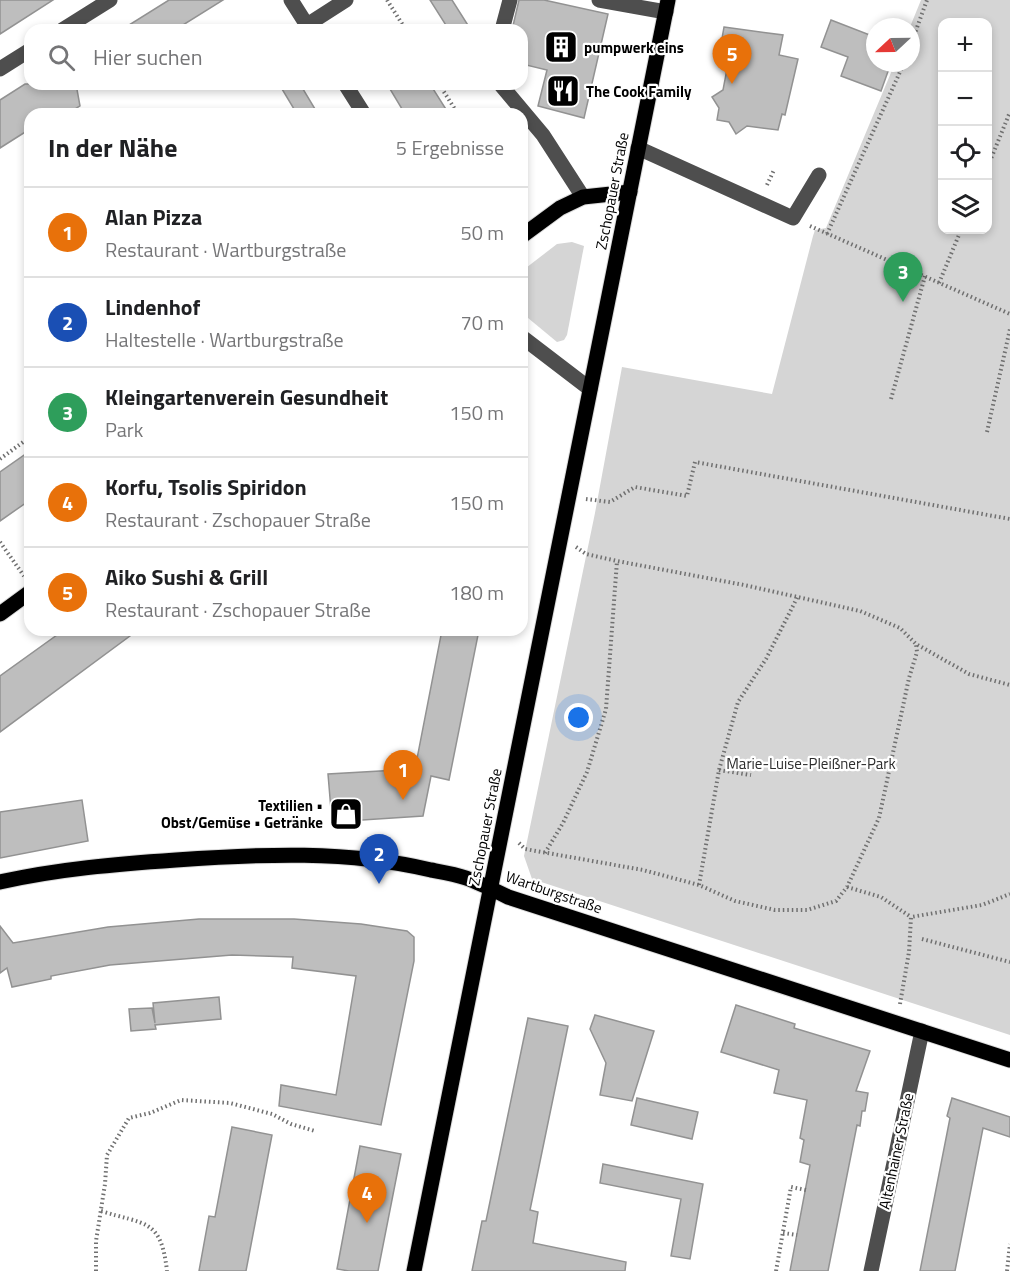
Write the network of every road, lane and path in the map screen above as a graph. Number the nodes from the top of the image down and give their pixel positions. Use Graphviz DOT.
graph roads {
  1 [pos="110,0"];
  2 [pos="291,0"];
  3 [pos="346,0"];
  4 [pos="387,0"];
  5 [pos="510,0"];
  6 [pos="599,0"];
  7 [pos="927,0"];
  8 [pos="667,6"];
  9 [pos="920,19"];
  10 [pos="72,24"];
  11 [pos="306,24"];
  12 [pos="314,24"];
  13 [pos="401,24"];
  14 [pos="504,24"];
  15 [pos="24,54"];
  16 [pos="0,69"];
  17 [pos="900,72"];
  18 [pos="349,90"];
  19 [pos="443,90"];
  20 [pos="505,90"];
  21 [pos="360,108"];
  22 [pos="454,108"];
  23 [pos="520,108"];
  24 [pos="1010,112"];
  25 [pos="528,117"];
  26 [pos="638,148"];
  27 [pos="992,154"];
  28 [pos="819,175"];
  29 [pos="630,192"];
  30 [pos="583,197"];
  31 [pos="817,229"];
  32 [pos="528,232"];
  33 [pos="827,234"];
  34 [pos="959,234"];
  35 [pos="925,276"];
  36 [pos="939,283"];
  37 [pos="1010,314"];
  38 [pos="1010,329"];
  39 [pos="528,342"];
  40 [pos="590,389"];
  41 [pos="891,399"];
  42 [pos="987,432"];
  43 [pos="24,441"];
  44 [pos="0,459"];
  45 [pos="610,502"];
  46 [pos="1010,519"];
  47 [pos="561,536"];
  48 [pos="0,542"];
  49 [pos="617,561"];
  50 [pos="24,576"];
  51 [pos="24,596"];
  52 [pos="798,596"];
  53 [pos="0,614"];
  54 [pos="916,644"];
  55 [pos="1010,685"];
  56 [pos="719,771"];
  57 [pos="751,776"];
  58 [pos="503,825"];
  59 [pos="545,853"];
  60 [pos="0,882"];
  61 [pos="699,885"];
  62 [pos="847,887"];
  63 [pos="490,889"];
  64 [pos="1010,894"];
  65 [pos="911,917"];
  66 [pos="922,939"];
  67 [pos="1010,962"];
  68 [pos="895,1022"];
  69 [pos="922,1031"];
  70 [pos="1010,1060"];
  71 [pos="315,1131"];
  72 [pos="806,1190"];
  73 [pos="101,1211"];
  74 [pos="783,1233"];
  75 [pos="797,1235"];
  76 [pos="1010,1244"];
  77 [pos="96,1271"];
  78 [pos="166,1271"];
  79 [pos="414,1271"];
  80 [pos="777,1271"];
  81 [pos="871,1271"];
  82 [pos="1007,1271"];
  1 -- 10 [label="street"];
  2 -- 11 [label="street"];
  3 -- 12 [label="street"];
  4 -- 13 [label="path"];
  5 -- 14 [label="street"];
  6 -- 8 [label="street"];
  7 -- 9 [label="path"];
  8 -- 26 [label="main road, Zschopauer Straße"];
  15 -- 16 [label="street"];
  17 -- 33 [label="path"];
  18 -- 21 [label="street"];
  19 -- 22 [label="path"];
  20 -- 23 [label="street"];
  24 -- 27 [label="path"];
  25 -- 30 [label="street"];
  26 -- 28 [label="street"];
  26 -- 29 [label="main road, Zschopauer Straße"];
  29 -- 30 [label="main road"];
  29 -- 40 [label="main road, Zschopauer Straße"];
  30 -- 32 [label="main road"];
  31 -- 33 [label="path"];
  33 -- 35 [label="path"];
  34 -- 36 [label="path"];
  35 -- 36 [label="path"];
  35 -- 41 [label="path"];
  36 -- 37 [label="path"];
  38 -- 42 [label="path"];
  39 -- 40 [label="street"];
  40 -- 47 [label="main road, Zschopauer Straße"];
  43 -- 44 [label="path"];
  45 -- 46 [label="path"];
  47 -- 49 [label="path"];
  47 -- 58 [label="main road, Zschopauer Straße"];
  48 -- 50 [label="path"];
  49 -- 52 [label="path"];
  49 -- 59 [label="path"];
  51 -- 53 [label="main road"];
  52 -- 54 [label="path"];
  52 -- 56 [label="path"];
  54 -- 55 [label="path"];
  54 -- 62 [label="path"];
  56 -- 57 [label="path"];
  56 -- 61 [label="path"];
  58 -- 59 [label="path"];
  58 -- 63 [label="main road, Zschopauer Straße"];
  59 -- 61 [label="path"];
  60 -- 63 [label="main road, Wartburgstraße"];
  61 -- 62 [label="path"];
  62 -- 65 [label="path"];
  63 -- 68 [label="main road, Wartburgstraße"];
  63 -- 79 [label="main road, Zschopauer Straße"];
  64 -- 65 [label="path"];
  65 -- 68 [label="path"];
  66 -- 67 [label="path"];
  68 -- 69 [label="main road, Wartburgstraße"];
  69 -- 70 [label="main road, Wartburgstraße"];
  69 -- 81 [label="street, Altenhainer Straße"];
  71 -- 73 [label="path"];
  72 -- 74 [label="path"];
  73 -- 77 [label="path"];
  73 -- 78 [label="path"];
  74 -- 75 [label="path"];
  74 -- 80 [label="path"];
  76 -- 82 [label="path"];
}
